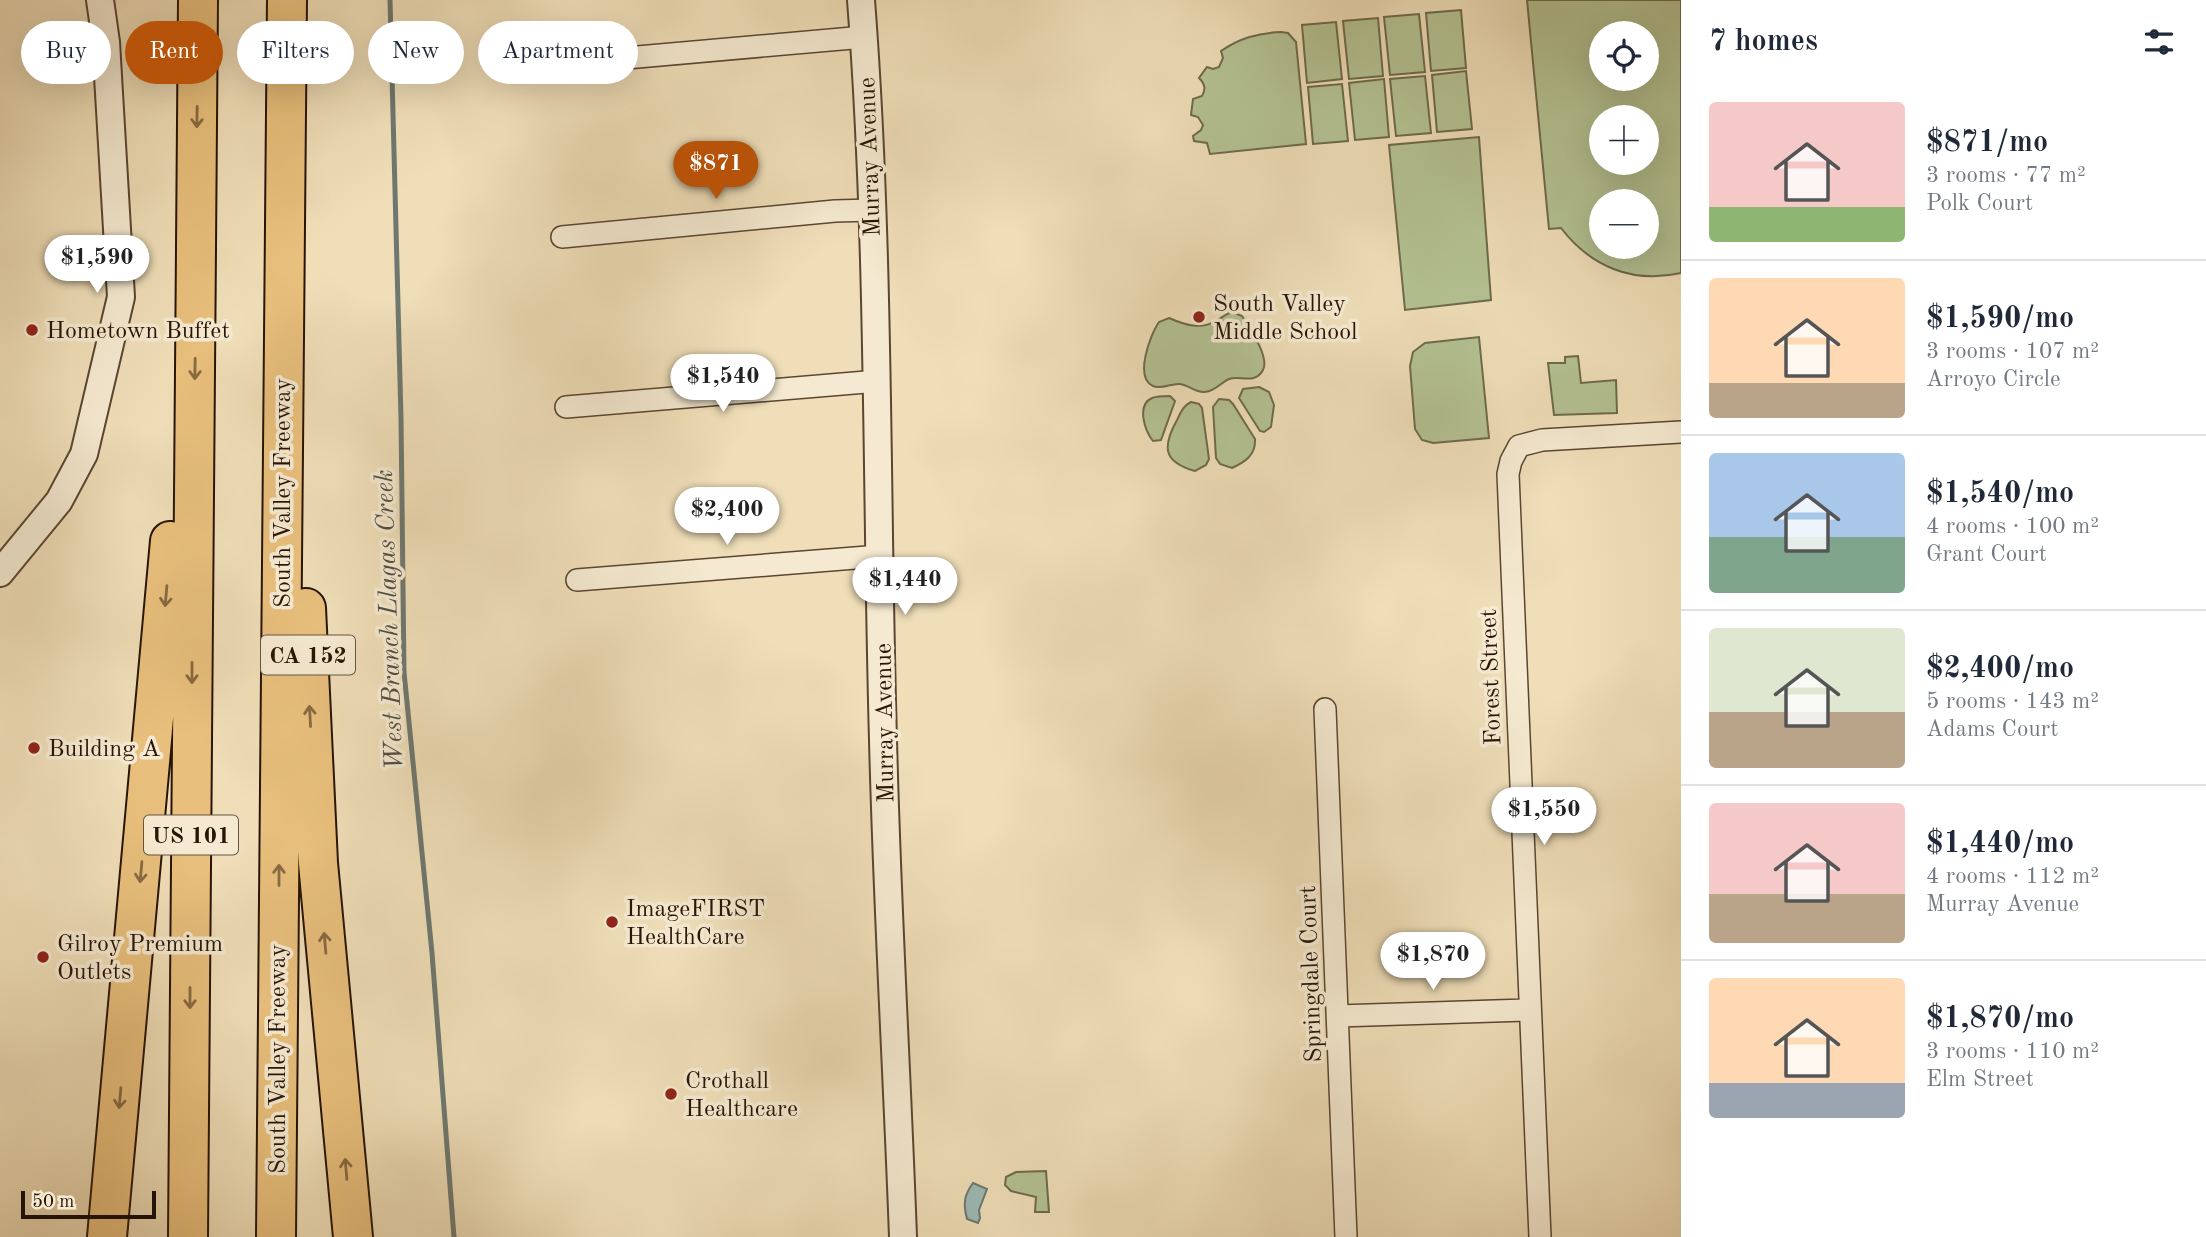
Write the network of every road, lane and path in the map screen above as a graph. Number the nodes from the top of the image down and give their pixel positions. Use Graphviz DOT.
graph roads {
  1 [pos="100,0"];
  2 [pos="198,0"];
  3 [pos="287,0"];
  4 [pos="861,0"];
  5 [pos="287,21"];
  6 [pos="864,37"];
  7 [pos="638,57"];
  8 [pos="286,84"];
  9 [pos="287,84"];
  10 [pos="872,210"];
  11 [pos="562,237"];
  12 [pos="878,381"];
  13 [pos="566,407"];
  14 [pos="1681,432"];
  15 [pos="194,433"];
  16 [pos="880,556"];
  17 [pos="0,573"];
  18 [pos="577,580"];
  19 [pos="1325,709"];
  20 [pos="1529,1010"];
  21 [pos="1338,1016"];
  22 [pos="107,1237"];
  23 [pos="188,1237"];
  24 [pos="276,1237"];
  25 [pos="353,1237"];
  26 [pos="903,1237"];
  27 [pos="1346,1237"];
  28 [pos="1539,1237"];
  1 -- 17 [label="street"];
  2 -- 15 [label="highway, US 101, one-way"];
  3 -- 5 [label="highway, South Valley Freeway"];
  4 -- 6 [label="street, Murray Avenue"];
  6 -- 7 [label="street"];
  6 -- 10 [label="street, Murray Avenue"];
  24 -- 8 [label="highway, South Valley Freeway, one-way"];
  25 -- 9 [label="highway, CA 152, one-way"];
  10 -- 11 [label="street"];
  10 -- 12 [label="street, Murray Avenue"];
  12 -- 13 [label="street"];
  12 -- 16 [label="street, Murray Avenue"];
  14 -- 20 [label="street, Forest Street"];
  15 -- 22 [label="highway, one-way"];
  15 -- 23 [label="highway, US 101, one-way"];
  16 -- 18 [label="street"];
  16 -- 26 [label="street, Murray Avenue"];
  19 -- 21 [label="street, Springdale Court"];
  20 -- 21 [label="street"];
  20 -- 28 [label="street, Forest Street"];
  21 -- 27 [label="street, Springdale Court"];
}
